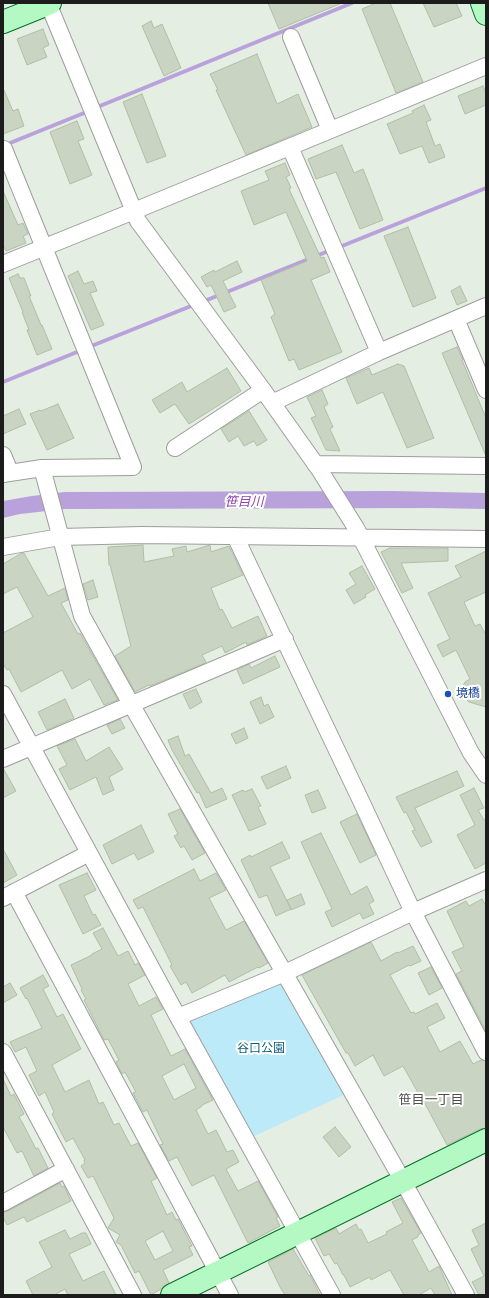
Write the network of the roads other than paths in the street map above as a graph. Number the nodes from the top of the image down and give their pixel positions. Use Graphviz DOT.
graph roads {
  1 [pos="49,3"];
  2 [pos="482,3"];
  3 [pos="486,14"];
  4 [pos="3,22"];
  5 [pos="291,37"];
  6 [pos="486,66"];
  7 [pos="330,130"];
  8 [pos="290,147"];
  9 [pos="3,150"];
  10 [pos="134,211"];
  11 [pos="44,247"];
  12 [pos="3,264"];
  13 [pos="486,306"];
  14 [pos="456,319"];
  15 [pos="379,352"];
  16 [pos="263,390"];
  17 [pos="486,390"];
  18 [pos="272,403"];
  19 [pos="176,448"];
  20 [pos="3,455"];
  21 [pos="486,466"];
  22 [pos="317,467"];
  23 [pos="43,471"];
  24 [pos="6,473"];
  25 [pos="359,532"];
  26 [pos="59,534"];
  27 [pos="235,536"];
  28 [pos="486,538"];
  29 [pos="3,547"];
  30 [pos="285,639"];
  31 [pos="3,694"];
  32 [pos="131,704"];
  33 [pos="31,746"];
  34 [pos="3,759"];
  35 [pos="486,775"];
  36 [pos="89,854"];
  37 [pos="486,880"];
  38 [pos="8,895"];
  39 [pos="413,912"];
  40 [pos="285,973"];
  41 [pos="178,1017"];
  42 [pos="3,1052"];
  43 [pos="486,1052"];
  44 [pos="486,1140"];
  45 [pos="66,1169"];
  46 [pos="404,1181"];
  47 [pos="3,1203"];
  48 [pos="298,1233"];
  49 [pos="218,1273"];
  50 [pos="133,1295"];
  51 [pos="172,1295"];
  52 [pos="230,1295"];
  53 [pos="332,1295"];
  54 [pos="466,1295"];
  1 -- 4 [label="street"];
  1 -- 10 [label="street"];
  2 -- 3 [label="street"];
  5 -- 7 [label="street"];
  6 -- 7 [label="street"];
  7 -- 8 [label="street"];
  8 -- 10 [label="street"];
  8 -- 15 [label="street"];
  9 -- 11 [label="street"];
  10 -- 11 [label="street"];
  10 -- 16 [label="street"];
  11 -- 12 [label="street"];
  11 -- 23 [label="street"];
  13 -- 14 [label="street"];
  14 -- 15 [label="street"];
  14 -- 17 [label="street"];
  15 -- 18 [label="street"];
  16 -- 18 [label="street"];
  16 -- 19 [label="street"];
  18 -- 22 [label="street"];
  20 -- 24 [label="street"];
  21 -- 22 [label="street"];
  22 -- 25 [label="street"];
  23 -- 24 [label="street"];
  23 -- 26 [label="street"];
  25 -- 27 [label="street"];
  25 -- 28 [label="street"];
  25 -- 35 [label="street"];
  26 -- 27 [label="street"];
  26 -- 29 [label="street"];
  26 -- 32 [label="street"];
  27 -- 30 [label="street"];
  30 -- 32 [label="street"];
  30 -- 39 [label="street"];
  31 -- 33 [label="street"];
  32 -- 33 [label="street"];
  32 -- 40 [label="street"];
  33 -- 34 [label="street"];
  33 -- 36 [label="street"];
  36 -- 38 [label="street"];
  36 -- 41 [label="street"];
  37 -- 39 [label="street"];
  38 -- 49 [label="street"];
  39 -- 40 [label="street"];
  39 -- 43 [label="street"];
  40 -- 41 [label="street"];
  40 -- 46 [label="street"];
  41 -- 48 [label="street"];
  42 -- 45 [label="street"];
  44 -- 46 [label="street"];
  45 -- 47 [label="street"];
  45 -- 50 [label="street"];
  46 -- 48 [label="street"];
  46 -- 54 [label="street"];
  48 -- 49 [label="street"];
  48 -- 53 [label="street"];
  49 -- 51 [label="street"];
  49 -- 52 [label="street"];
}
